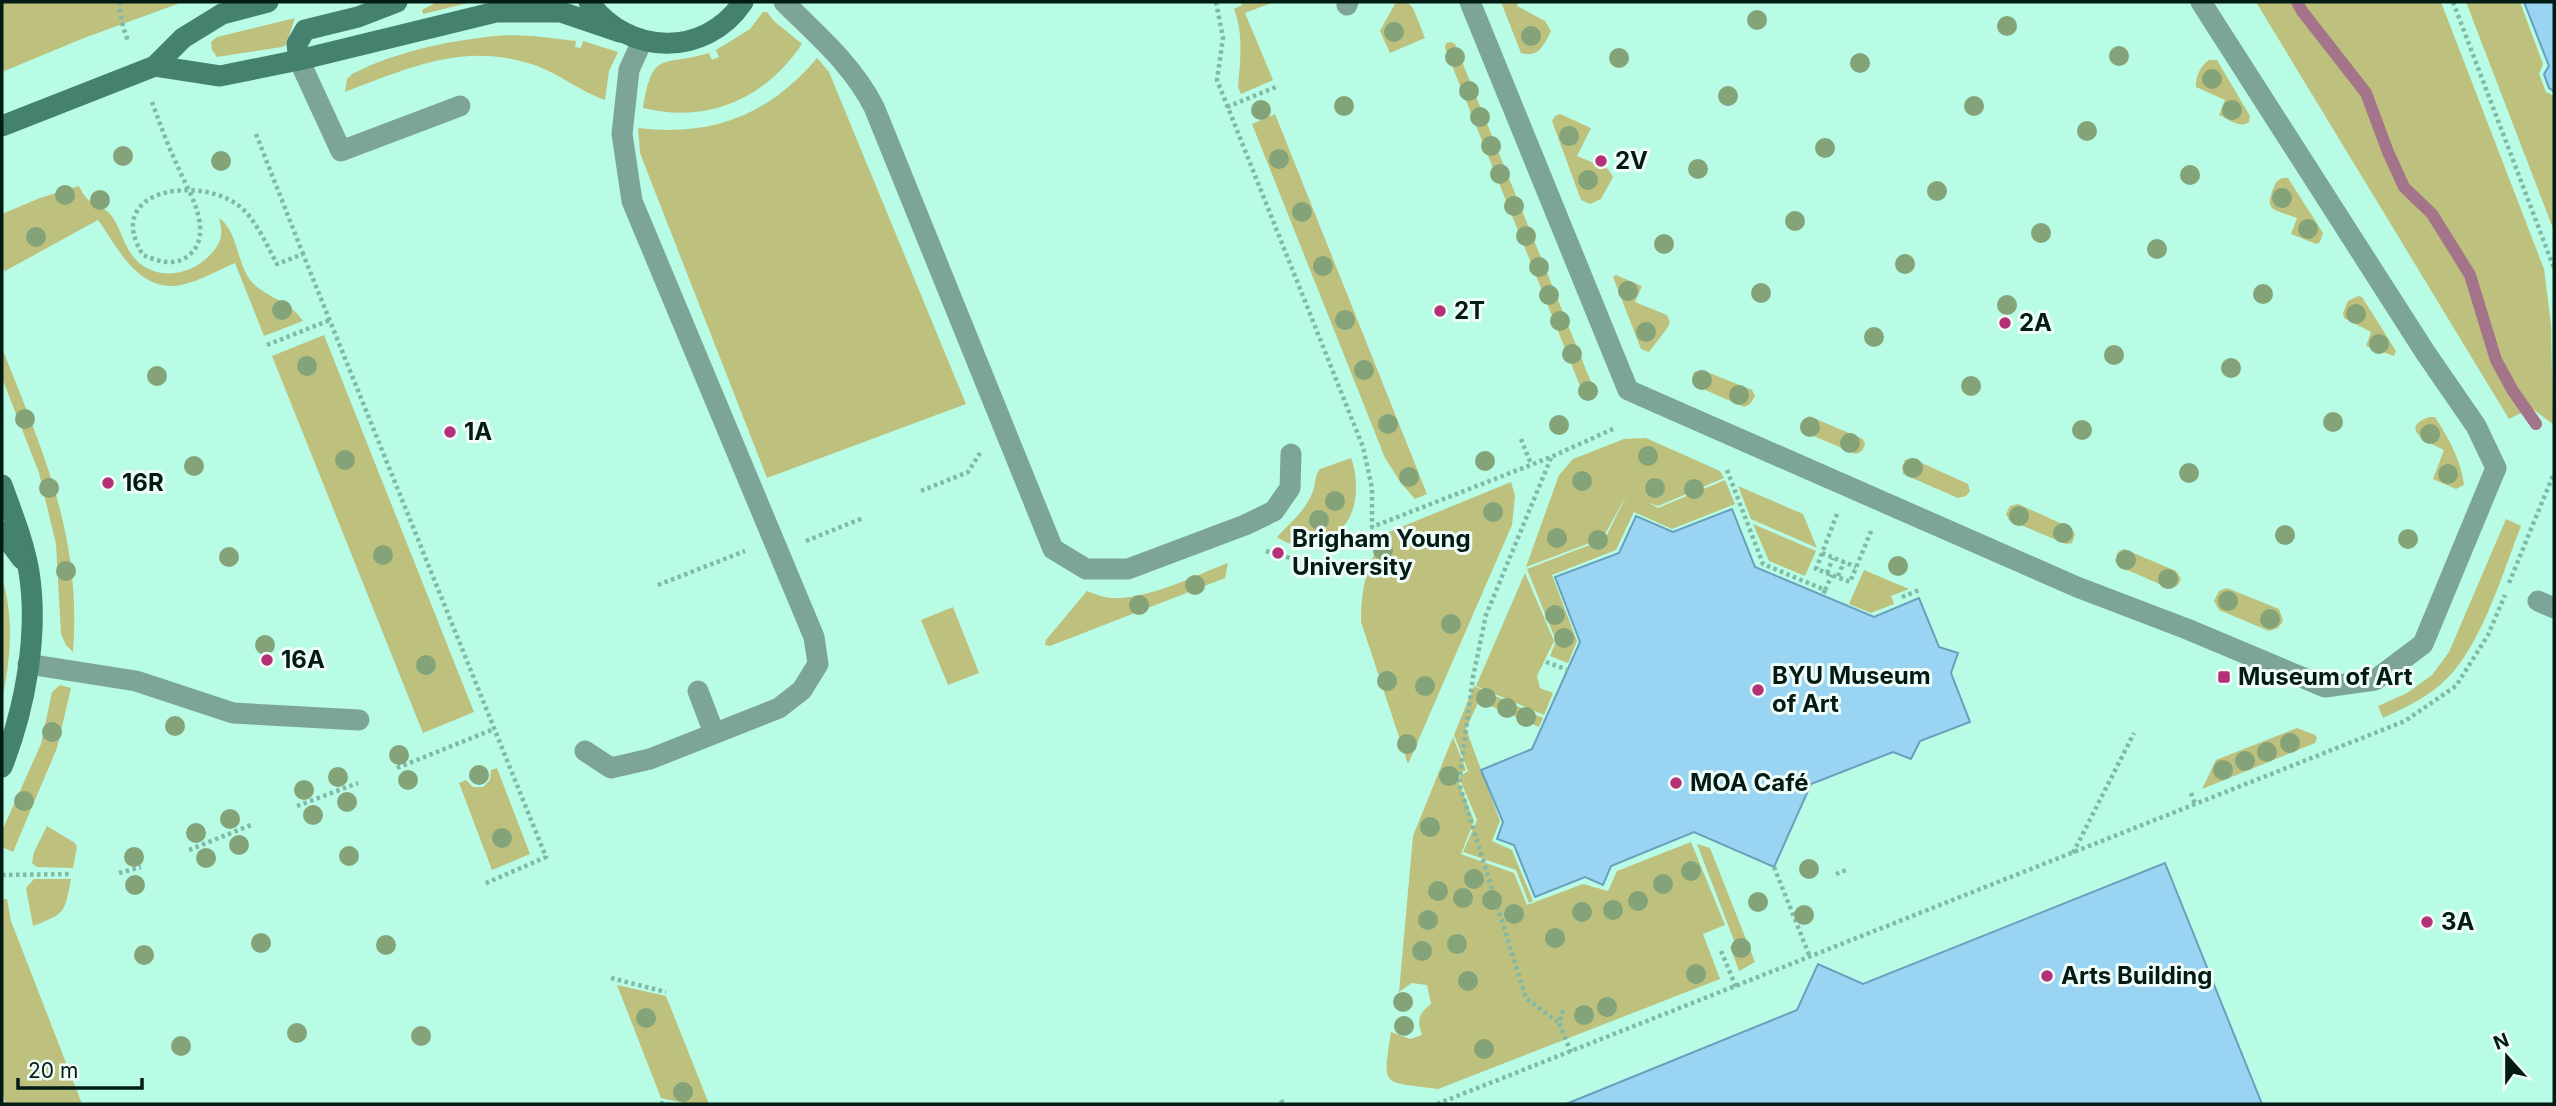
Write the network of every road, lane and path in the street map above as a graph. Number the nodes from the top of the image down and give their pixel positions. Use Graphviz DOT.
graph roads {
  1 [pos="119,2"];
  2 [pos="268,2"];
  3 [pos="397,2"];
  4 [pos="589,2"];
  5 [pos="743,2"];
  6 [pos="784,2"];
  7 [pos="1470,2"];
  8 [pos="2201,2"];
  9 [pos="2453,2"];
  10 [pos="1217,4"];
  11 [pos="620,32"];
  12 [pos="642,41"];
  13 [pos="132,52"];
  14 [pos="299,60"];
  15 [pos="155,66"];
  16 [pos="1276,87"];
  17 [pos="148,90"];
  18 [pos="460,106"];
  19 [pos="1227,107"];
  20 [pos="2,126"];
  21 [pos="256,134"];
  22 [pos="303,254"];
  23 [pos="2553,259"];
  24 [pos="2554,268"];
  25 [pos="330,320"];
  26 [pos="267,345"];
  27 [pos="1615,428"];
  28 [pos="1521,439"];
  29 [pos="985,445"];
  30 [pos="1291,454"];
  31 [pos="1551,457"];
  32 [pos="1531,464"];
  33 [pos="1725,465"];
  34 [pos="2554,473"];
  35 [pos="2,485"];
  36 [pos="921,491"];
  37 [pos="1838,514"];
  38 [pos="863,518"];
  39 [pos="1872,528"];
  40 [pos="2,532"];
  41 [pos="795,545"];
  42 [pos="1255,548"];
  43 [pos="748,549"];
  44 [pos="1822,553"];
  45 [pos="1833,558"];
  46 [pos="1293,559"];
  47 [pos="1844,562"];
  48 [pos="1856,567"];
  49 [pos="29,570"];
  50 [pos="1832,575"];
  51 [pos="658,585"];
  52 [pos="1919,590"];
  53 [pos="1902,597"];
  54 [pos="1546,662"];
  55 [pos="28,664"];
  56 [pos="1567,670"];
  57 [pos="698,691"];
  58 [pos="359,720"];
  59 [pos="494,729"];
  60 [pos="714,733"];
  61 [pos="2134,733"];
  62 [pos="585,751"];
  63 [pos="2,767"];
  64 [pos="397,768"];
  65 [pos="358,783"];
  66 [pos="2191,793"];
  67 [pos="2195,804"];
  68 [pos="297,806"];
  69 [pos="251,825"];
  70 [pos="189,850"];
  71 [pos="2072,853"];
  72 [pos="141,867"];
  73 [pos="1774,867"];
  74 [pos="1849,869"];
  75 [pos="119,873"];
  76 [pos="71,874"];
  77 [pos="1836,874"];
  78 [pos="2,875"];
  79 [pos="484,884"];
  80 [pos="1721,951"];
  81 [pos="1810,957"];
  82 [pos="611,978"];
  83 [pos="1736,987"];
  84 [pos="666,992"];
  85 [pos="1563,1010"];
  86 [pos="1559,1023"];
  87 [pos="1571,1052"];
  88 [pos="660,1102"];
  89 [pos="668,1104"];
  90 [pos="1437,1104"];
  1 -- 13 [label="path"];
  2 -- 15 [label="street"];
  3 -- 14 [label="street"];
  4 -- 11 [label="street"];
  5 -- 12 [label="street"];
  6 -- 30 [label="lane"];
  7 -- 8 [label="lane"];
  9 -- 23 [label="path"];
  10 -- 19 [label="path"];
  11 -- 12 [label="street"];
  11 -- 14 [label="street"];
  12 -- 60 [label="lane"];
  14 -- 15 [label="street"];
  14 -- 18 [label="lane"];
  15 -- 20 [label="street"];
  16 -- 19 [label="path"];
  17 -- 22 [label="path"];
  19 -- 32 [label="path"];
  21 -- 22 [label="path"];
  22 -- 25 [label="path"];
  23 -- 24 [label="path"];
  25 -- 26 [label="path"];
  25 -- 59 [label="path"];
  27 -- 31 [label="path"];
  28 -- 32 [label="path"];
  29 -- 36 [label="path"];
  31 -- 32 [label="path"];
  31 -- 86 [label="path"];
  33 -- 50 [label="path"];
  34 -- 67 [label="path"];
  35 -- 49 [label="street"];
  37 -- 44 [label="path"];
  38 -- 41 [label="path"];
  39 -- 48 [label="path"];
  40 -- 49 [label="street"];
  42 -- 46 [label="path"];
  43 -- 51 [label="path"];
  44 -- 45 [label="path"];
  44 -- 50 [label="path"];
  45 -- 47 [label="path"];
  45 -- 50 [label="path"];
  47 -- 48 [label="path"];
  47 -- 50 [label="path"];
  48 -- 50 [label="path"];
  49 -- 55 [label="street"];
  52 -- 53 [label="path"];
  54 -- 56 [label="path"];
  55 -- 58 [label="lane"];
  55 -- 63 [label="street"];
  57 -- 60 [label="lane"];
  59 -- 64 [label="path"];
  59 -- 79 [label="path"];
  60 -- 62 [label="lane"];
  61 -- 71 [label="path"];
  65 -- 68 [label="path"];
  66 -- 67 [label="path"];
  67 -- 71 [label="path"];
  69 -- 70 [label="path"];
  71 -- 81 [label="path"];
  72 -- 75 [label="path"];
  73 -- 81 [label="path"];
  74 -- 77 [label="path"];
  76 -- 78 [label="path"];
  80 -- 83 [label="path"];
  81 -- 83 [label="path"];
  82 -- 84 [label="path"];
  83 -- 87 [label="path"];
  85 -- 86 [label="path"];
  86 -- 87 [label="path"];
  87 -- 90 [label="path"];
  88 -- 89 [label="path"];
}
